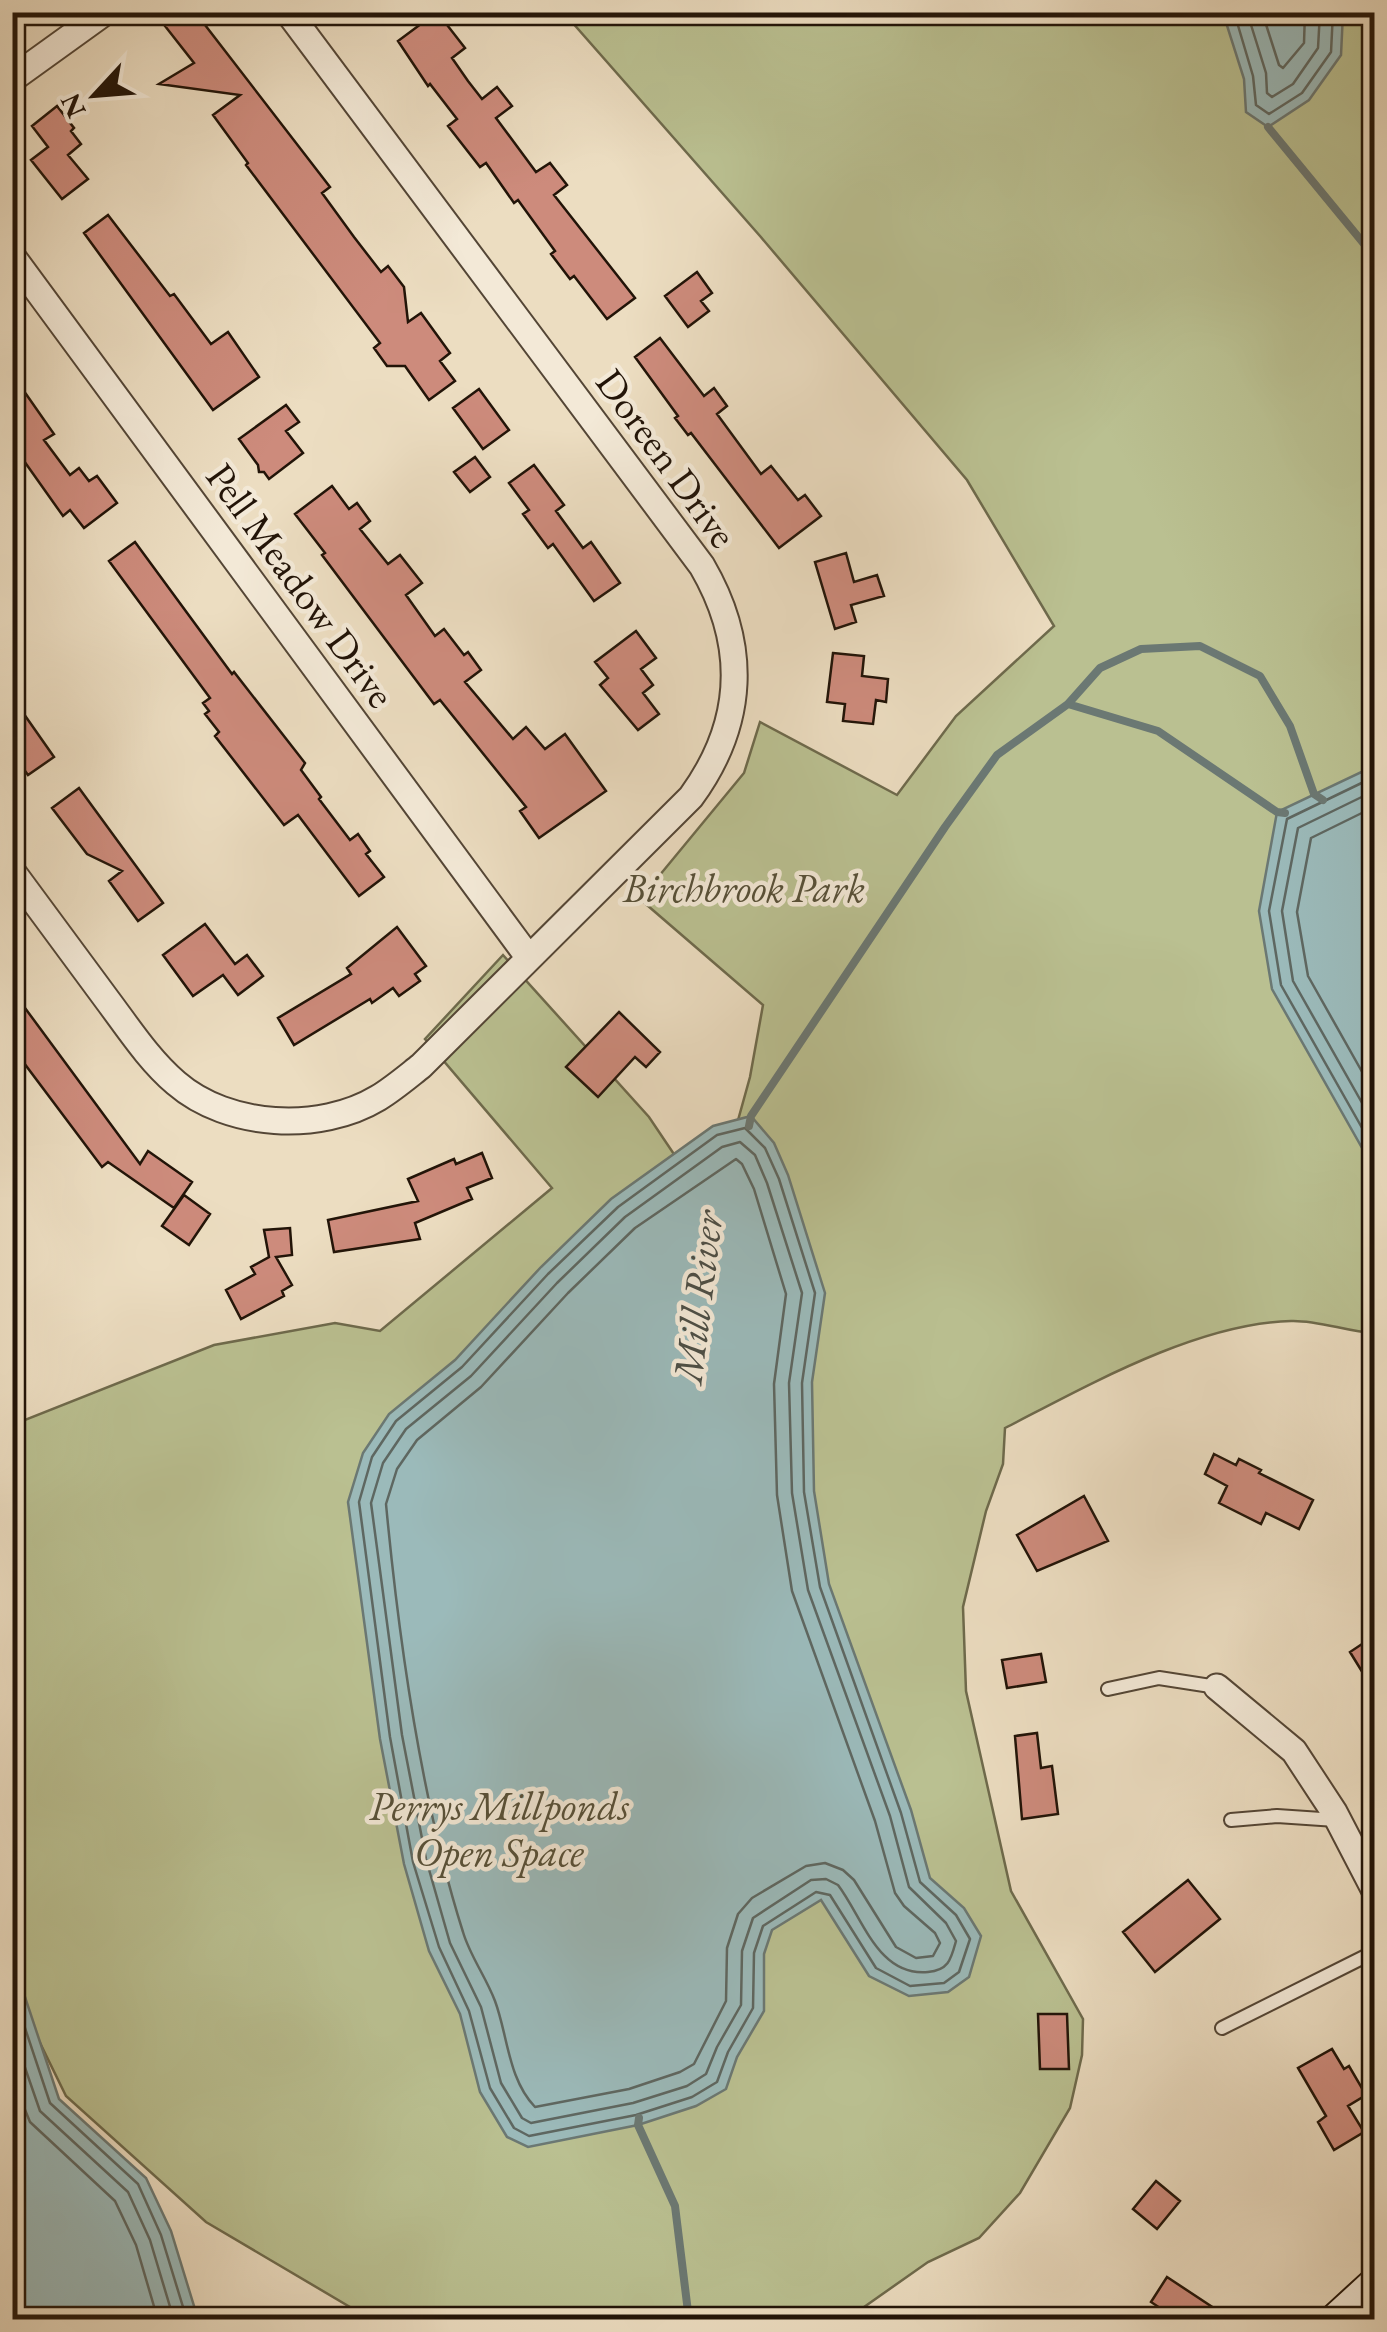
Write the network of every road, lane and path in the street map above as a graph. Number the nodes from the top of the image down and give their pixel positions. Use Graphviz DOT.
graph roads {
  1 [pos="105,12"];
  2 [pos="288,12"];
  3 [pos="12,79"];
  4 [pos="12,256"];
  5 [pos="12,871"];
  6 [pos="528,958"];
  7 [pos="1217,1687"];
  8 [pos="1108,1689"];
  9 [pos="1232,1820"];
  10 [pos="1339,1820"];
  11 [pos="1374,1888"];
  12 [pos="1374,1952"];
  13 [pos="1222,2028"];
  14 [pos="1374,2288"];
  15 [pos="1338,2320"];
  1 -- 3 [label="street"];
  2 -- 6 [label="street, Doreen Drive"];
  4 -- 6 [label="street, Pell Meadow Drive"];
  5 -- 6 [label="street, Doreen Drive"];
  7 -- 8 [label="lane"];
  7 -- 10 [label="street"];
  9 -- 10 [label="lane"];
  10 -- 11 [label="street"];
  12 -- 13 [label="lane"];
  14 -- 15 [label="main road"];
}
